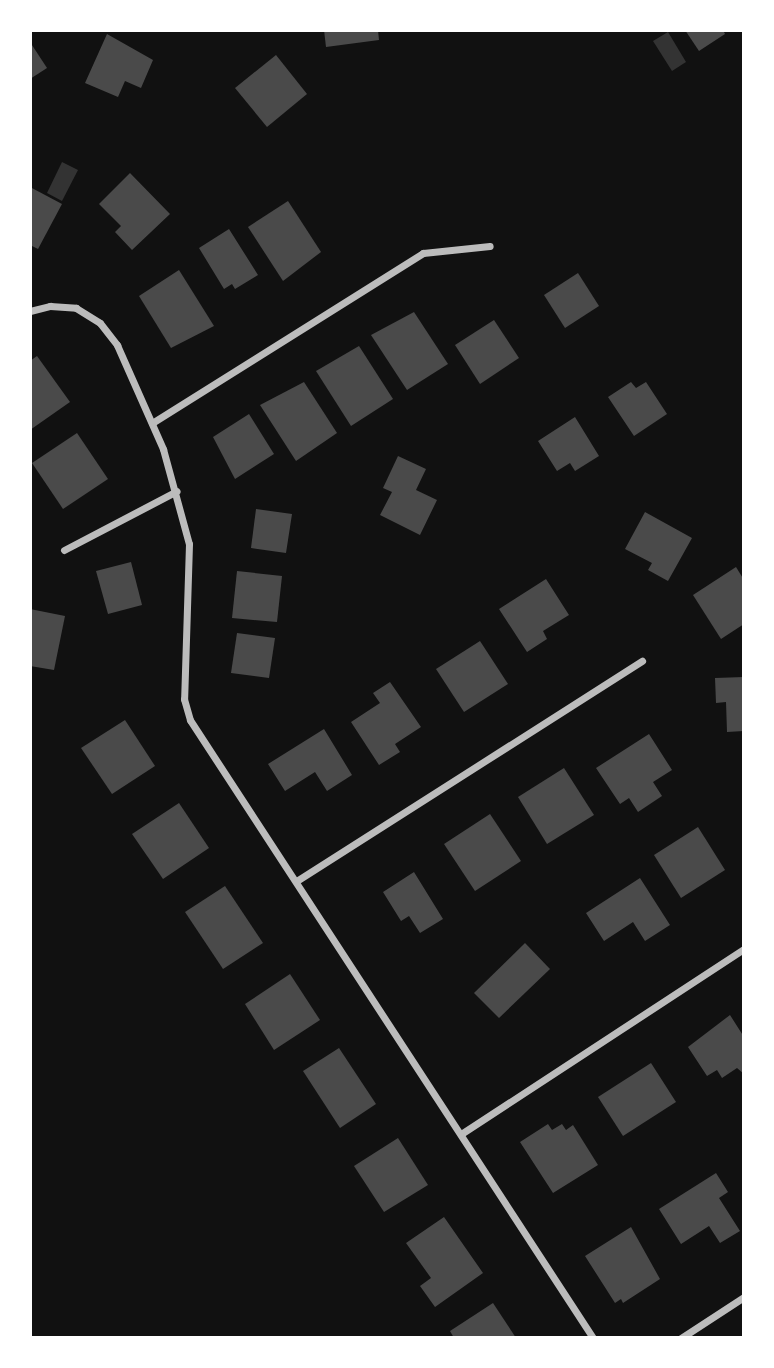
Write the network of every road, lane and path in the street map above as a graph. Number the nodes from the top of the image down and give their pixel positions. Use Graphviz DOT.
graph roads {
  1 [pos="491,246"];
  2 [pos="30,311"];
  3 [pos="152,423"];
  4 [pos="177,491"];
  5 [pos="64,550"];
  6 [pos="642,661"];
  7 [pos="298,880"];
  8 [pos="744,949"];
  9 [pos="461,1134"];
  10 [pos="744,1297"];
  11 [pos="593,1338"];
  12 [pos="681,1338"];
  1 -- 3 [label="street"];
  2 -- 3 [label="street"];
  3 -- 4 [label="street"];
  4 -- 5 [label="street"];
  4 -- 7 [label="street"];
  6 -- 7 [label="street"];
  7 -- 9 [label="street"];
  8 -- 9 [label="street"];
  9 -- 11 [label="street"];
  10 -- 12 [label="street"];
}
